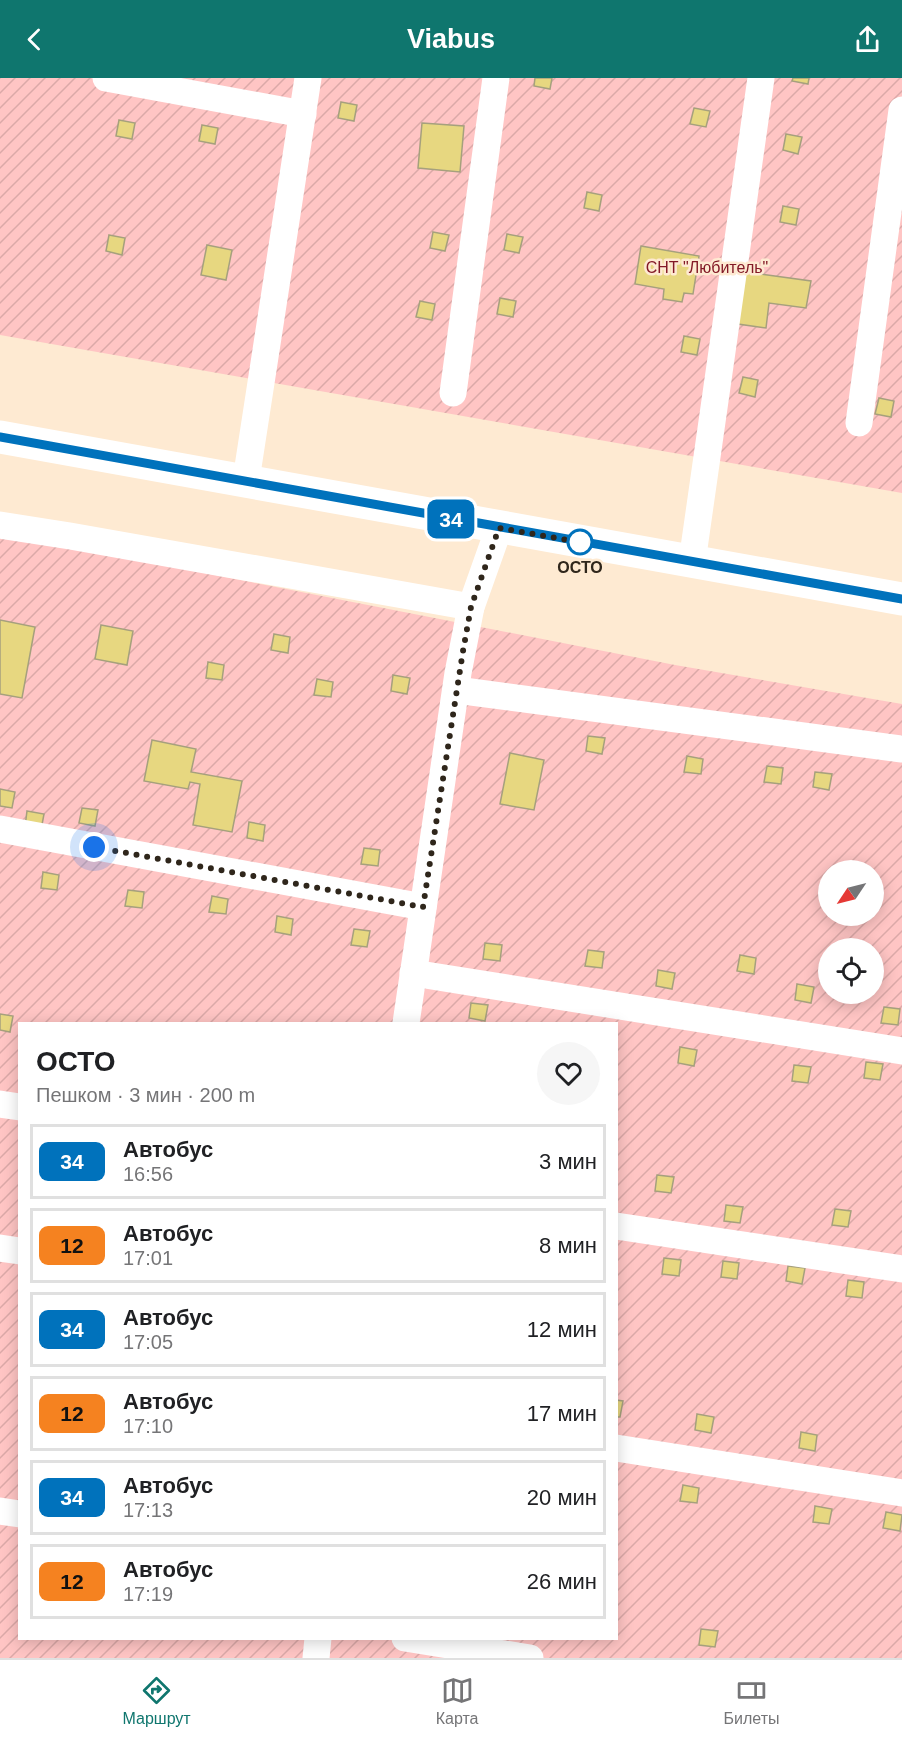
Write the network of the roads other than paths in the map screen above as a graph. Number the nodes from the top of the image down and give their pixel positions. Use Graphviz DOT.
graph roads {
  1 [pos="106,78"];
  2 [pos="308,78"];
  3 [pos="496,78"];
  4 [pos="761,78"];
  5 [pos="902,110"];
  6 [pos="303,114"];
  7 [pos="453,393"];
  8 [pos="859,423"];
  9 [pos="0,437"];
  10 [pos="246,480"];
  11 [pos="0,525"];
  12 [pos="499,528"];
  13 [pos="692,562"];
  14 [pos="902,599"];
  15 [pos="471,607"];
  16 [pos="456,690"];
  17 [pos="902,749"];
  18 [pos="0,830"];
  19 [pos="423,907"];
  20 [pos="413,973"];
  21 [pos="406,1022"];
  22 [pos="902,1052"];
  23 [pos="0,1104"];
  24 [pos="18,1107"];
  25 [pos="618,1226"];
  26 [pos="0,1248"];
  27 [pos="18,1251"];
  28 [pos="902,1269"];
  29 [pos="618,1448"];
  30 [pos="902,1493"];
  31 [pos="0,1511"];
  32 [pos="18,1514"];
  33 [pos="318,1640"];
  34 [pos="418,1640"];
  35 [pos="316,1658"];
  36 [pos="531,1658"];
  1 -- 6 [label="street"];
  2 -- 6 [label="street"];
  3 -- 7 [label="street"];
  4 -- 13 [label="street"];
  5 -- 8 [label="street"];
  6 -- 10 [label="street"];
  9 -- 10 [label="main road"];
  10 -- 12 [label="main road"];
  11 -- 15 [label="street"];
  12 -- 13 [label="main road"];
  12 -- 15 [label="street"];
  13 -- 14 [label="main road"];
  15 -- 16 [label="street"];
  16 -- 17 [label="street"];
  16 -- 19 [label="street"];
  18 -- 19 [label="street"];
  19 -- 20 [label="street"];
  20 -- 21 [label="street"];
  20 -- 22 [label="street"];
  23 -- 24 [label="street"];
  25 -- 28 [label="street"];
  26 -- 27 [label="street"];
  29 -- 30 [label="street"];
  31 -- 32 [label="street"];
  33 -- 35 [label="street"];
  34 -- 36 [label="street"];
}
